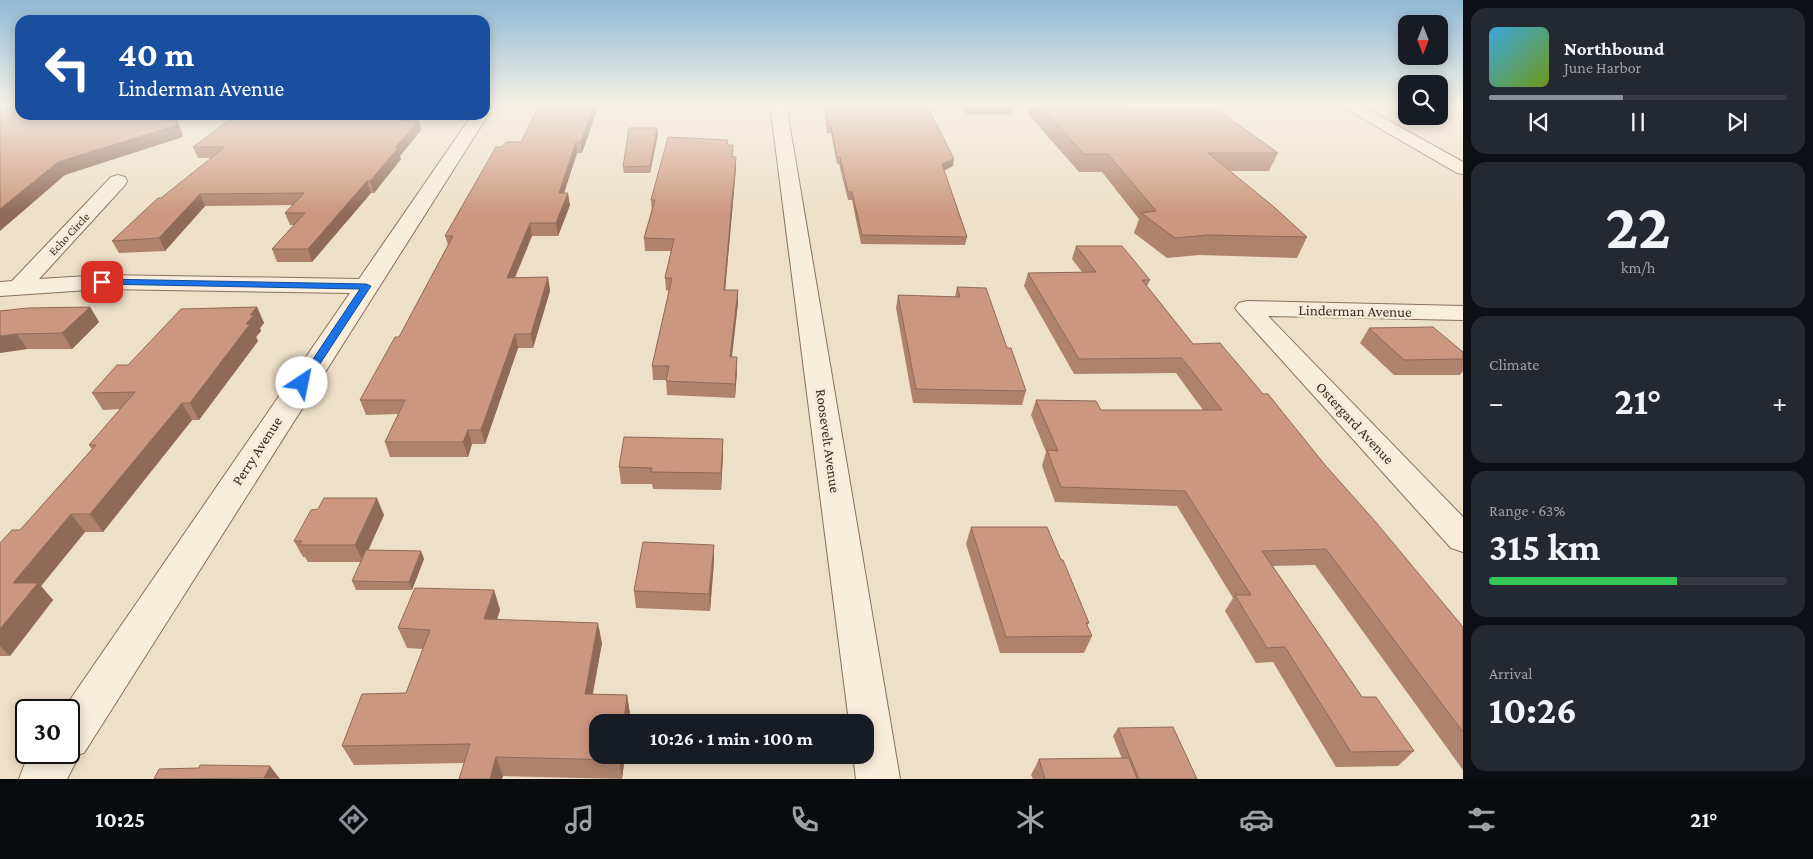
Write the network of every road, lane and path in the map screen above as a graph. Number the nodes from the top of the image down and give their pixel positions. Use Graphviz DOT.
graph roads {
  1 [pos="463,140"];
  2 [pos="783,140"];
  3 [pos="1412,140"];
  4 [pos="1463,169"];
  5 [pos="118,181"];
  6 [pos="366,286"];
  7 [pos="10,288"];
  8 [pos="1247,308"];
  9 [pos="1463,313"];
  10 [pos="1463,539"];
  11 [pos="80,721"];
  12 [pos="51,764"];
  13 [pos="41,779"];
  14 [pos="878,779"];
  1 -- 6 [label="street, Perry Avenue"];
  2 -- 14 [label="street, Roosevelt Avenue"];
  3 -- 4 [label="street"];
  5 -- 7 [label="street, Echo Circle"];
  6 -- 7 [label="street"];
  6 -- 11 [label="street, Perry Avenue"];
  8 -- 9 [label="street, Linderman Avenue"];
  8 -- 10 [label="street, Ostergard Avenue"];
  12 -- 13 [label="street"];
}
